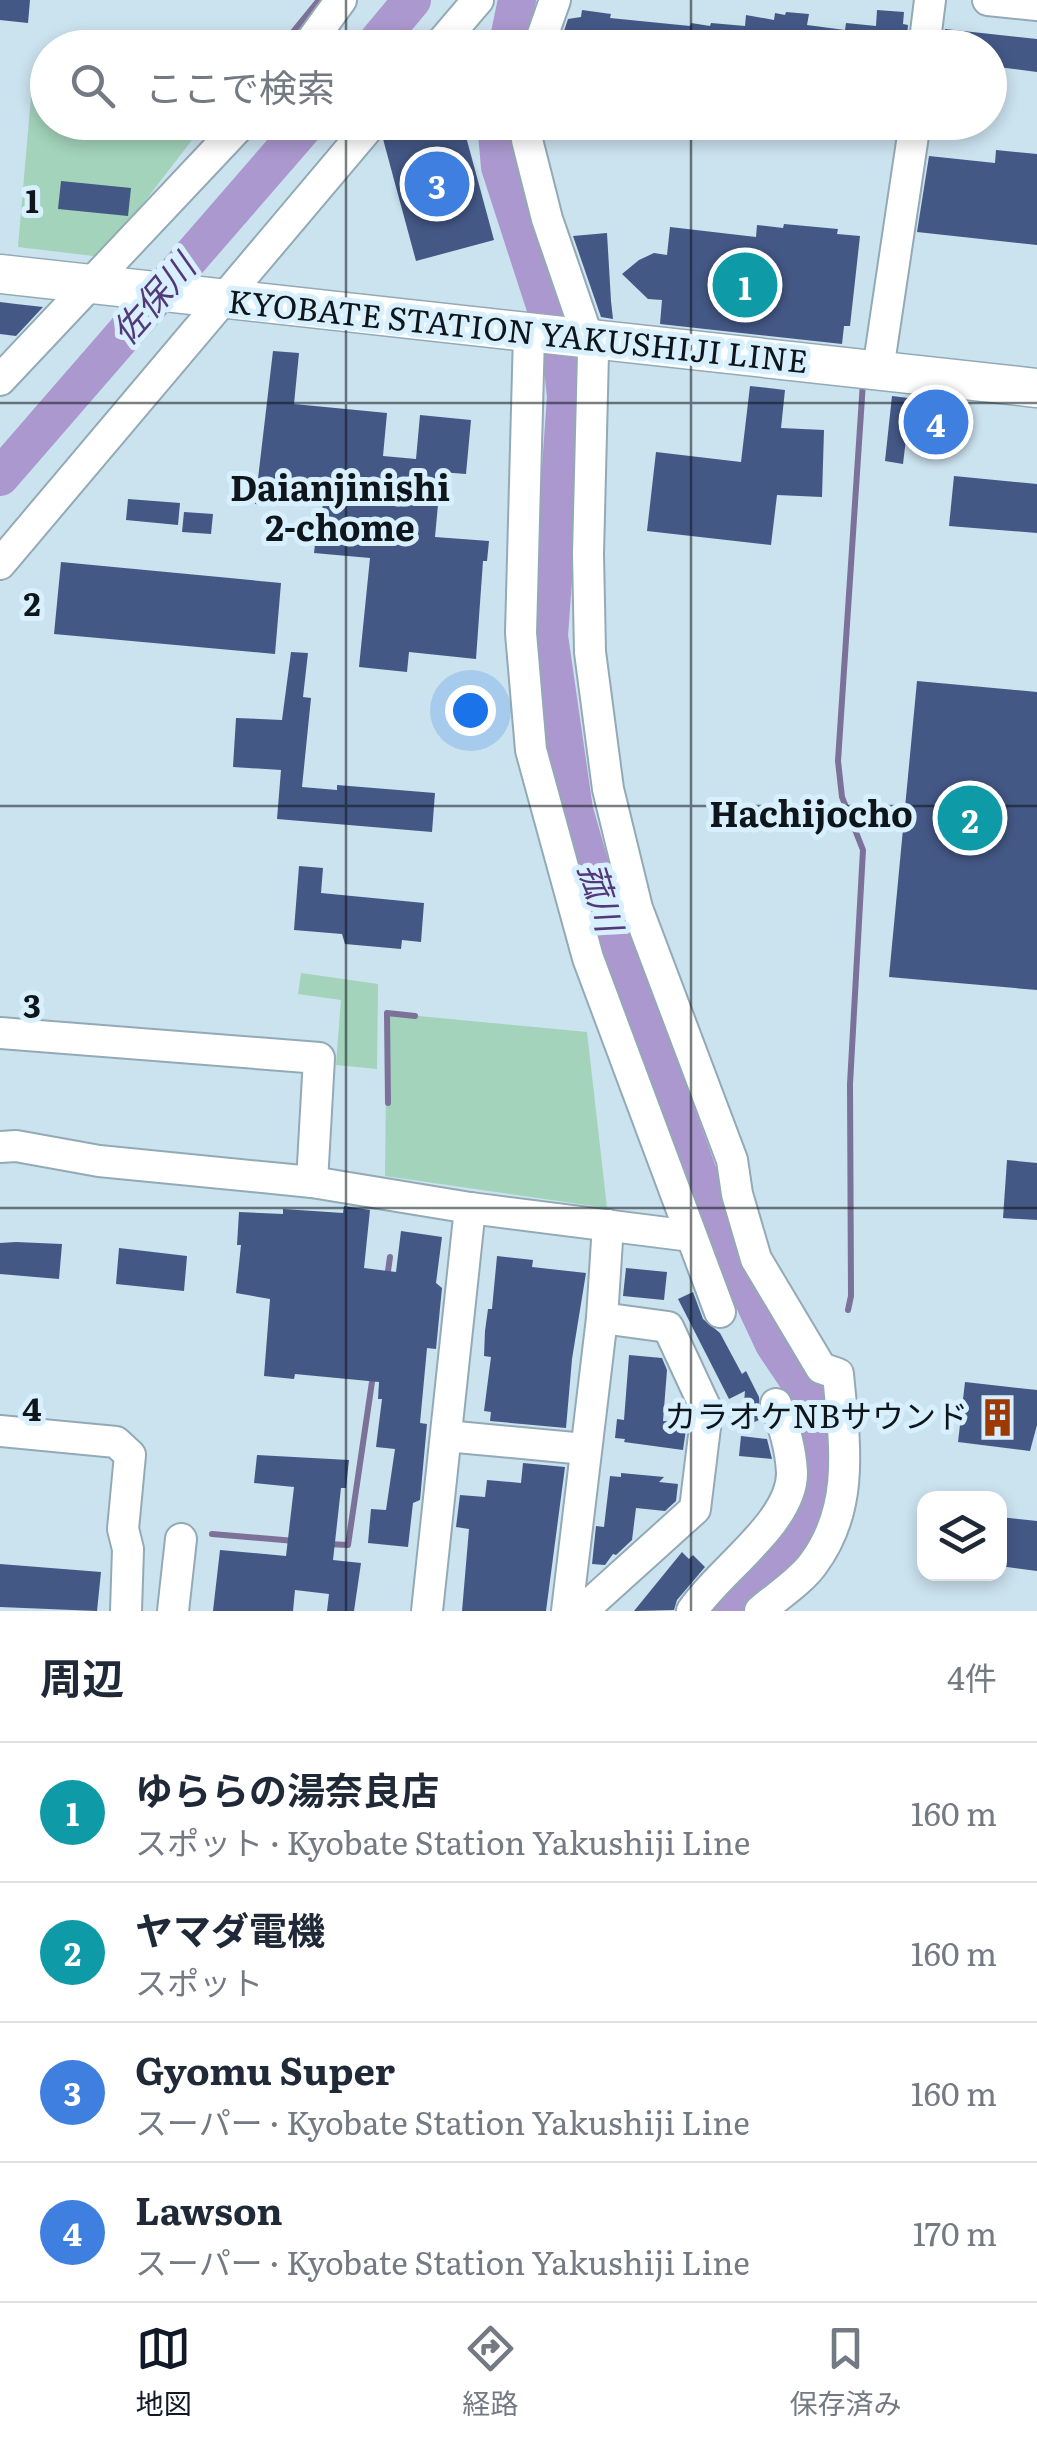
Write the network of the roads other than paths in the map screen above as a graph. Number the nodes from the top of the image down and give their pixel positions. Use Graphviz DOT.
graph roads {
  1 [pos="342,0"];
  2 [pos="478,0"];
  3 [pos="554,0"];
  4 [pos="930,0"];
  5 [pos="988,0"];
  6 [pos="1037,6"];
  7 [pos="320,30"];
  8 [pos="452,30"];
  9 [pos="544,30"];
  10 [pos="926,30"];
  11 [pos="227,140"];
  12 [pos="358,140"];
  13 [pos="526,140"];
  14 [pos="912,140"];
  15 [pos="0,274"];
  16 [pos="99,284"];
  17 [pos="215,300"];
  18 [pos="532,334"];
  19 [pos="581,339"];
  20 [pos="878,370"];
  21 [pos="0,380"];
  22 [pos="1037,388"];
  23 [pos="0,564"];
  24 [pos="0,1033"];
  25 [pos="0,1146"];
  26 [pos="312,1182"];
  27 [pos="470,1208"];
  28 [pos="608,1225"];
  29 [pos="691,1236"];
  30 [pos="720,1312"];
  31 [pos="602,1318"];
  32 [pos="776,1404"];
  33 [pos="0,1431"];
  34 [pos="446,1436"];
  35 [pos="585,1449"];
  36 [pos="181,1539"];
  37 [pos="126,1611"];
  38 [pos="173,1611"];
  39 [pos="426,1611"];
  40 [pos="567,1611"];
  41 [pos="582,1611"];
  42 [pos="692,1611"];
  43 [pos="760,1611"];
  1 -- 7 [label="street"];
  2 -- 8 [label="street"];
  3 -- 9 [label="street"];
  4 -- 10 [label="street"];
  5 -- 6 [label="street"];
  11 -- 16 [label="street"];
  12 -- 17 [label="street"];
  13 -- 19 [label="street"];
  14 -- 20 [label="street"];
  15 -- 16 [label="main road, KYOBATE STATION YAKUSHIJI LINE"];
  16 -- 17 [label="main road, KYOBATE STATION YAKUSHIJI LINE"];
  16 -- 21 [label="street"];
  17 -- 18 [label="main road, KYOBATE STATION YAKUSHIJI LINE"];
  17 -- 23 [label="street"];
  18 -- 19 [label="main road, KYOBATE STATION YAKUSHIJI LINE"];
  18 -- 29 [label="street"];
  19 -- 20 [label="main road, KYOBATE STATION YAKUSHIJI LINE"];
  19 -- 43 [label="street"];
  20 -- 22 [label="main road, KYOBATE STATION YAKUSHIJI LINE"];
  24 -- 26 [label="street"];
  25 -- 26 [label="street"];
  26 -- 27 [label="street"];
  27 -- 28 [label="street"];
  27 -- 34 [label="street"];
  28 -- 29 [label="street"];
  28 -- 31 [label="street"];
  29 -- 30 [label="street"];
  31 -- 35 [label="street"];
  31 -- 41 [label="street"];
  32 -- 42 [label="street"];
  33 -- 37 [label="street"];
  34 -- 35 [label="street"];
  34 -- 39 [label="street"];
  35 -- 40 [label="street"];
  36 -- 38 [label="street"];
}
